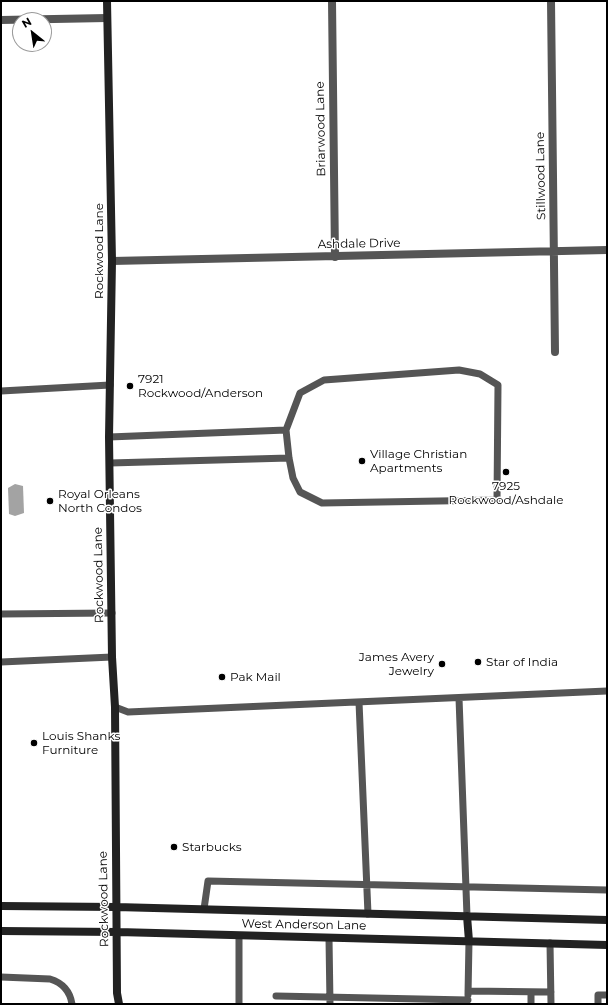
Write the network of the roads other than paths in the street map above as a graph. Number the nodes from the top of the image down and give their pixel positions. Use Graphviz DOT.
graph roads {
  1 [pos="107,1"];
  2 [pos="332,1"];
  3 [pos="551,1"];
  4 [pos="107,18"];
  5 [pos="1,20"];
  6 [pos="607,250"];
  7 [pos="554,252"];
  8 [pos="335,257"];
  9 [pos="112,261"];
  10 [pos="555,352"];
  11 [pos="110,385"];
  12 [pos="1,390"];
  13 [pos="286,430"];
  14 [pos="109,437"];
  15 [pos="289,458"];
  16 [pos="110,463"];
  17 [pos="112,613"];
  18 [pos="1,614"];
  19 [pos="112,657"];
  20 [pos="1,662"];
  21 [pos="607,691"];
  22 [pos="459,698"];
  23 [pos="358,702"];
  24 [pos="115,707"];
  25 [pos="368,884"];
  26 [pos="466,887"];
  27 [pos="607,890"];
  28 [pos="1,906"];
  29 [pos="116,907"];
  30 [pos="204,909"];
  31 [pos="368,914"];
  32 [pos="466,916"];
  33 [pos="607,920"];
  34 [pos="1,931"];
  35 [pos="118,932"];
  36 [pos="239,936"];
  37 [pos="328,938"];
  38 [pos="469,941"];
  39 [pos="550,943"];
  40 [pos="607,945"];
  41 [pos="1,977"];
  42 [pos="468,992"];
  43 [pos="531,992"];
  44 [pos="551,992"];
  45 [pos="607,995"];
  46 [pos="276,996"];
  47 [pos="330,1001"];
  48 [pos="468,1002"];
  49 [pos="72,1004"];
  50 [pos="119,1004"];
  51 [pos="239,1004"];
  52 [pos="531,1004"];
  53 [pos="551,1004"];
  54 [pos="598,1004"];
  1 -- 4 [label="main road, Rockwood Lane"];
  2 -- 8 [label="street, Briarwood Lane"];
  3 -- 7 [label="street, Stillwood Lane"];
  4 -- 5 [label="street"];
  4 -- 9 [label="main road, Rockwood Lane"];
  6 -- 7 [label="street, Ashdale Drive"];
  7 -- 8 [label="street, Ashdale Drive"];
  7 -- 10 [label="street, Stillwood Lane"];
  8 -- 9 [label="street, Ashdale Drive"];
  9 -- 11 [label="main road, Rockwood Lane"];
  11 -- 12 [label="lane"];
  11 -- 14 [label="main road, Rockwood Lane"];
  13 -- 14 [label="lane"];
  13 -- 15 [label="lane"];
  13 -- 15 [label="lane"];
  14 -- 16 [label="main road, Rockwood Lane"];
  15 -- 16 [label="lane"];
  16 -- 17 [label="main road, Rockwood Lane"];
  17 -- 18 [label="lane"];
  17 -- 19 [label="main road, Rockwood Lane"];
  19 -- 20 [label="lane"];
  19 -- 24 [label="main road, Rockwood Lane"];
  21 -- 22 [label="lane"];
  22 -- 23 [label="lane"];
  22 -- 26 [label="lane"];
  23 -- 24 [label="lane"];
  23 -- 25 [label="lane"];
  24 -- 29 [label="main road, Rockwood Lane"];
  25 -- 26 [label="lane"];
  25 -- 30 [label="lane"];
  25 -- 31 [label="lane"];
  26 -- 27 [label="lane"];
  26 -- 32 [label="lane"];
  28 -- 29 [label="main road, West Anderson Lane"];
  29 -- 30 [label="main road, West Anderson Lane"];
  29 -- 35 [label="main road, Rockwood Lane"];
  30 -- 31 [label="main road, West Anderson Lane"];
  31 -- 32 [label="main road, West Anderson Lane"];
  32 -- 33 [label="main road, West Anderson Lane"];
  32 -- 38 [label="main road"];
  34 -- 35 [label="main road, West Anderson Lane"];
  35 -- 36 [label="main road, West Anderson Lane"];
  35 -- 50 [label="main road, Rockwood Lane"];
  36 -- 37 [label="main road, West Anderson Lane"];
  36 -- 51 [label="lane"];
  37 -- 38 [label="main road, West Anderson Lane"];
  37 -- 47 [label="lane"];
  38 -- 39 [label="main road, West Anderson Lane"];
  38 -- 42 [label="lane"];
  39 -- 40 [label="main road, West Anderson Lane"];
  39 -- 44 [label="lane"];
  41 -- 49 [label="lane"];
  42 -- 43 [label="lane"];
  42 -- 48 [label="lane"];
  43 -- 44 [label="lane"];
  43 -- 52 [label="lane"];
  44 -- 53 [label="lane"];
  45 -- 54 [label="lane"];
  46 -- 47 [label="lane"];
  47 -- 48 [label="lane"];
}
